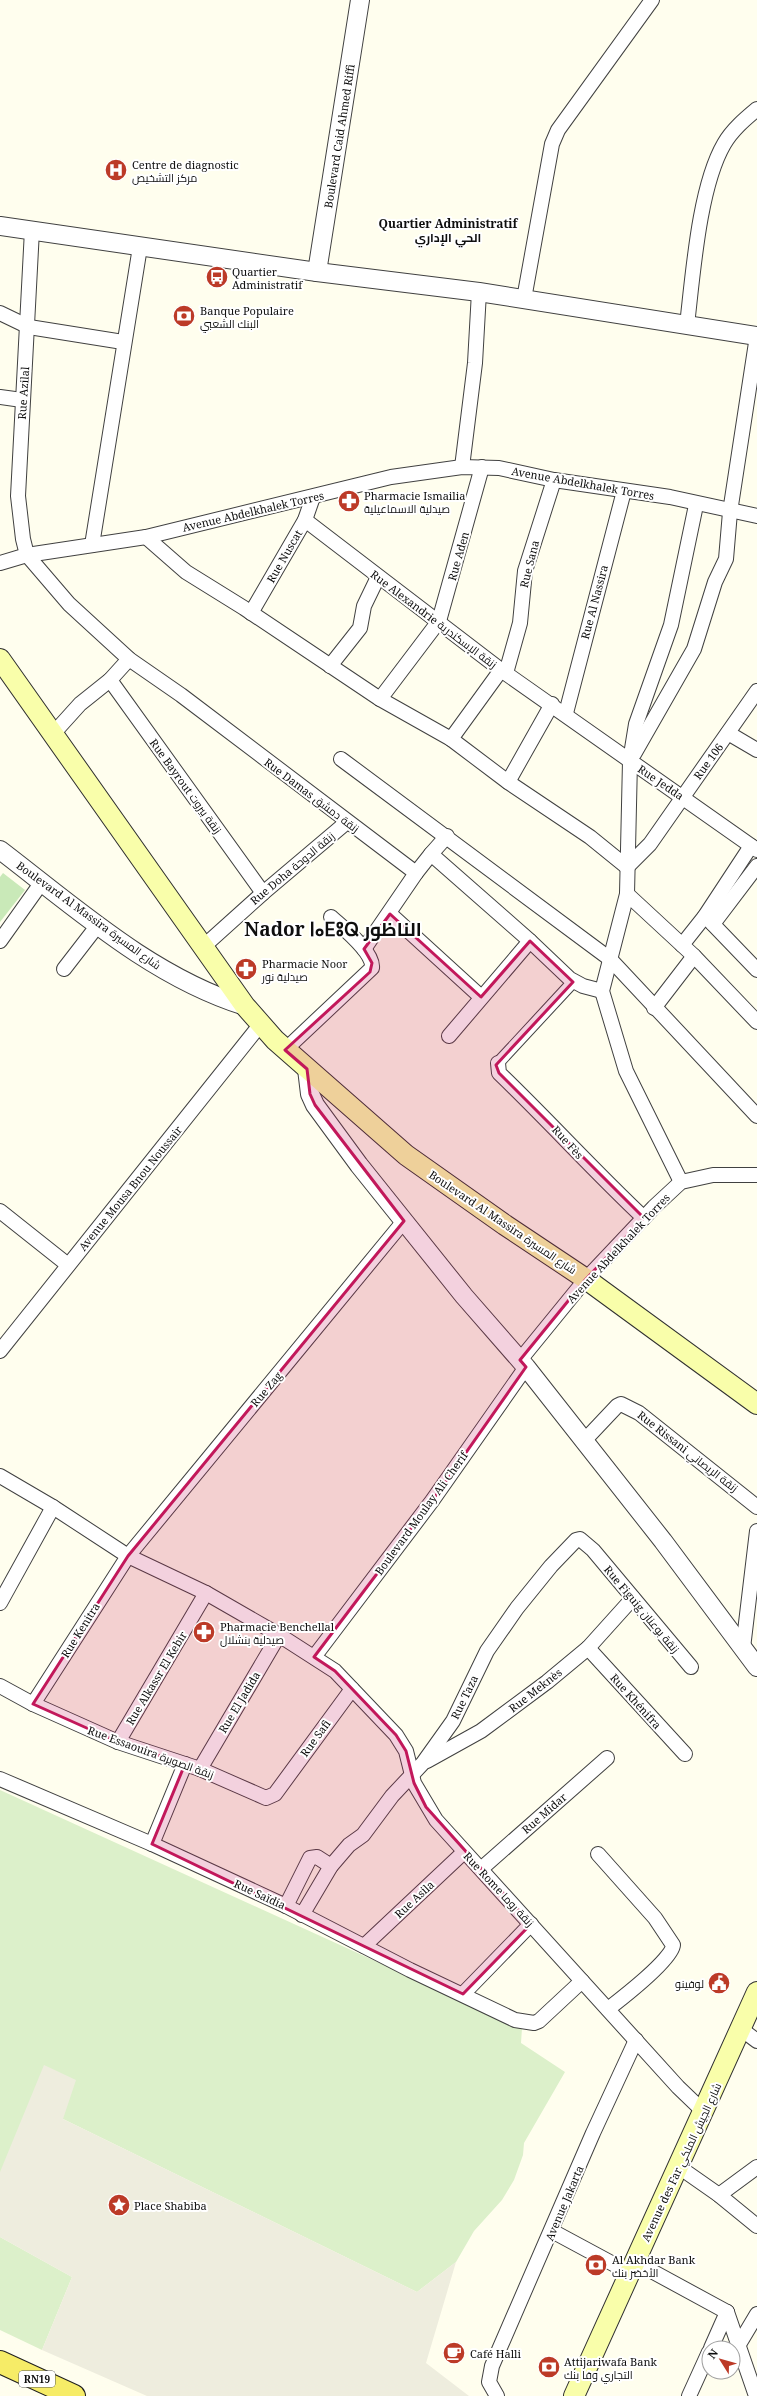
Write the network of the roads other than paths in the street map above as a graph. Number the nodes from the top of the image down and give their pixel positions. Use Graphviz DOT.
graph roads {
  1 [pos="360,0"];
  2 [pos="652,0"];
  3 [pos="757,109"];
  4 [pos="0,226"];
  5 [pos="32,230"];
  6 [pos="140,247"];
  7 [pos="317,272"];
  8 [pos="479,292"];
  9 [pos="524,299"];
  10 [pos="0,313"];
  11 [pos="687,325"];
  12 [pos="29,327"];
  13 [pos="757,336"];
  14 [pos="123,342"];
  15 [pos="0,397"];
  16 [pos="22,400"];
  17 [pos="462,467"];
  18 [pos="482,467"];
  19 [pos="554,480"];
  20 [pos="624,491"];
  21 [pos="312,497"];
  22 [pos="696,505"];
  23 [pos="730,512"];
  24 [pos="757,516"];
  25 [pos="305,520"];
  26 [pos="146,537"];
  27 [pos="92,544"];
  28 [pos="26,555"];
  29 [pos="0,563"];
  30 [pos="378,577"];
  31 [pos="251,614"];
  32 [pos="439,621"];
  33 [pos="0,659"];
  34 [pos="129,659"];
  35 [pos="330,666"];
  36 [pos="504,671"];
  37 [pos="110,680"];
  38 [pos="757,691"];
  39 [pos="380,699"];
  40 [pos="552,704"];
  41 [pos="566,713"];
  42 [pos="728,733"];
  43 [pos="52,734"];
  44 [pos="450,739"];
  45 [pos="757,750"];
  46 [pos="341,759"];
  47 [pos="630,761"];
  48 [pos="508,782"];
  49 [pos="682,796"];
  50 [pos="347,822"];
  51 [pos="446,836"];
  52 [pos="754,848"];
  53 [pos="0,850"];
  54 [pos="430,854"];
  55 [pos="757,866"];
  56 [pos="627,867"];
  57 [pos="416,873"];
  58 [pos="42,882"];
  59 [pos="263,893"];
  60 [pos="627,894"];
  61 [pos="390,914"];
  62 [pos="331,917"];
  63 [pos="709,920"];
  64 [pos="98,925"];
  65 [pos="0,941"];
  66 [pos="530,941"];
  67 [pos="682,946"];
  68 [pos="203,947"];
  69 [pos="364,949"];
  70 [pos="694,956"];
  71 [pos="610,959"];
  72 [pos="64,969"];
  73 [pos="757,970"];
  74 [pos="573,982"];
  75 [pos="602,991"];
  76 [pos="481,997"];
  77 [pos="245,1006"];
  78 [pos="654,1008"];
  79 [pos="757,1022"];
  80 [pos="260,1025"];
  81 [pos="449,1036"];
  82 [pos="286,1050"];
  83 [pos="498,1063"];
  84 [pos="307,1069"];
  85 [pos="755,1108"];
  86 [pos="757,1175"];
  87 [pos="681,1182"];
  88 [pos="0,1211"];
  89 [pos="644,1218"];
  90 [pos="404,1221"];
  91 [pos="68,1266"];
  92 [pos="586,1279"];
  93 [pos="0,1351"];
  94 [pos="523,1363"];
  95 [pos="757,1404"];
  96 [pos="583,1442"];
  97 [pos="0,1476"];
  98 [pos="757,1506"];
  99 [pos="53,1507"];
  100 [pos="757,1531"];
  101 [pos="593,1550"];
  102 [pos="128,1556"];
  103 [pos="206,1593"];
  104 [pos="633,1598"];
  105 [pos="0,1603"];
  106 [pos="279,1635"];
  107 [pos="588,1648"];
  108 [pos="743,1648"];
  109 [pos="314,1657"];
  110 [pos="691,1667"];
  111 [pos="757,1667"];
  112 [pos="0,1686"];
  113 [pos="352,1689"];
  114 [pos="33,1704"];
  115 [pos="118,1742"];
  116 [pos="685,1754"];
  117 [pos="607,1758"];
  118 [pos="423,1763"];
  119 [pos="185,1764"];
  120 [pos="200,1769"];
  121 [pos="412,1773"];
  122 [pos="0,1779"];
  123 [pos="279,1788"];
  124 [pos="152,1844"];
  125 [pos="464,1852"];
  126 [pos="598,1854"];
  127 [pos="331,1866"];
  128 [pos="482,1869"];
  129 [pos="286,1906"];
  130 [pos="302,1915"];
  131 [pos="531,1924"];
  132 [pos="364,1946"];
  133 [pos="582,1981"];
  134 [pos="757,1992"];
  135 [pos="462,1994"];
  136 [pos="608,2009"];
  137 [pos="751,2033"];
  138 [pos="636,2040"];
  139 [pos="704,2112"];
  140 [pos="679,2167"];
  141 [pos="757,2167"];
  142 [pos="718,2195"];
  143 [pos="757,2226"];
  144 [pos="552,2231"];
  145 [pos="633,2267"];
  146 [pos="727,2312"];
  147 [pos="757,2314"];
  148 [pos="715,2340"];
  149 [pos="736,2340"];
  150 [pos="741,2341"];
  151 [pos="741,2354"];
  152 [pos="0,2362"];
  153 [pos="701,2370"];
  154 [pos="74,2396"];
  155 [pos="497,2396"];
  156 [pos="574,2396"];
  157 [pos="689,2396"];
  158 [pos="756,2396"];
  1 -- 7 [label="street, Boulevard Caid Ahmed Riffi"];
  2 -- 9 [label="street"];
  3 -- 11 [label="street"];
  4 -- 5 [label="street"];
  5 -- 6 [label="street"];
  5 -- 12 [label="street, Rue Azilal"];
  6 -- 7 [label="street"];
  6 -- 14 [label="street"];
  7 -- 8 [label="street"];
  8 -- 9 [label="street"];
  8 -- 17 [label="street"];
  9 -- 11 [label="street"];
  10 -- 12 [label="street"];
  11 -- 13 [label="street"];
  12 -- 14 [label="street"];
  12 -- 16 [label="street, Rue Azilal"];
  13 -- 23 [label="street"];
  14 -- 27 [label="street"];
  15 -- 16 [label="street"];
  16 -- 28 [label="street, Rue Azilal"];
  17 -- 18 [label="street, Avenue Abdelkhalek Torres"];
  17 -- 21 [label="street, Avenue Abdelkhalek Torres"];
  18 -- 19 [label="street, Avenue Abdelkhalek Torres"];
  18 -- 32 [label="street, Rue Aden"];
  19 -- 20 [label="street, Avenue Abdelkhalek Torres"];
  19 -- 36 [label="street, Rue Sana"];
  20 -- 22 [label="street, Avenue Abdelkhalek Torres"];
  20 -- 41 [label="street, Rue Al Nassira"];
  21 -- 25 [label="street, Rue Nuscat"];
  21 -- 26 [label="street, Avenue Abdelkhalek Torres"];
  22 -- 23 [label="street, Avenue Abdelkhalek Torres"];
  22 -- 47 [label="street"];
  23 -- 24 [label="street, Avenue Abdelkhalek Torres"];
  23 -- 47 [label="street"];
  25 -- 30 [label="street, Rue Alexandrie زنقة الإسكندرية"];
  25 -- 31 [label="street, Rue Nuscat"];
  26 -- 27 [label="street, Avenue Abdelkhalek Torres"];
  26 -- 31 [label="street"];
  27 -- 28 [label="street, Avenue Abdelkhalek Torres"];
  28 -- 29 [label="street, Avenue Abdelkhalek Torres"];
  28 -- 34 [label="street, Rue Damas زنقة دمشق"];
  30 -- 32 [label="street, Rue Alexandrie زنقة الإسكندرية"];
  30 -- 35 [label="street"];
  31 -- 35 [label="street"];
  32 -- 36 [label="street, Rue Alexandrie زنقة الإسكندرية"];
  32 -- 39 [label="street"];
  33 -- 43 [label="main road, Boulevard Al Massira شارع المسيرة"];
  34 -- 37 [label="street"];
  34 -- 50 [label="street, Rue Damas زنقة دمشق"];
  35 -- 39 [label="street"];
  36 -- 40 [label="street, Rue Alexandrie زنقة الإسكندرية"];
  36 -- 44 [label="street"];
  37 -- 43 [label="street"];
  37 -- 59 [label="street, Rue Bayrout زنقة بيروت"];
  38 -- 42 [label="street, Rue 106"];
  39 -- 44 [label="street"];
  40 -- 41 [label="street, Rue Alexandrie زنقة الإسكندرية"];
  40 -- 48 [label="street"];
  41 -- 47 [label="street, Rue Jedda"];
  42 -- 45 [label="street"];
  42 -- 49 [label="street, Rue 106"];
  43 -- 68 [label="main road, Boulevard Al Massira شارع المسيرة"];
  44 -- 48 [label="street"];
  46 -- 51 [label="street"];
  47 -- 49 [label="street, Rue Jedda"];
  47 -- 56 [label="street"];
  48 -- 56 [label="street"];
  49 -- 52 [label="street, Rue Jedda"];
  49 -- 56 [label="street, Rue 106"];
  50 -- 57 [label="street, Rue Damas زنقة دمشق"];
  50 -- 59 [label="street, Rue Doha زنقة الدوحة"];
  51 -- 54 [label="street"];
  51 -- 71 [label="street"];
  52 -- 63 [label="street"];
  53 -- 58 [label="street, Boulevard Al Massira شارع المسيرة"];
  54 -- 57 [label="street"];
  54 -- 66 [label="street"];
  55 -- 63 [label="street"];
  56 -- 60 [label="street"];
  57 -- 61 [label="street"];
  58 -- 64 [label="street, Boulevard Al Massira شارع المسيرة"];
  58 -- 65 [label="street"];
  59 -- 68 [label="street, Rue Doha زنقة الدوحة"];
  60 -- 67 [label="street"];
  60 -- 71 [label="street"];
  61 -- 69 [label="street"];
  61 -- 76 [label="street"];
  62 -- 69 [label="street"];
  63 -- 67 [label="street"];
  63 -- 73 [label="street"];
  64 -- 72 [label="street"];
  64 -- 77 [label="street, Boulevard Al Massira شارع المسيرة"];
  66 -- 74 [label="street"];
  66 -- 76 [label="street"];
  67 -- 70 [label="street"];
  68 -- 77 [label="main road, Boulevard Al Massira شارع المسيرة"];
  69 -- 82 [label="street"];
  70 -- 78 [label="street"];
  70 -- 79 [label="street"];
  71 -- 75 [label="street"];
  71 -- 78 [label="street"];
  74 -- 75 [label="street"];
  74 -- 83 [label="street"];
  75 -- 87 [label="street"];
  76 -- 81 [label="street"];
  77 -- 80 [label="main road, Boulevard Al Massira شارع المسيرة"];
  78 -- 85 [label="street"];
  80 -- 82 [label="main road, Boulevard Al Massira شارع المسيرة"];
  80 -- 91 [label="street, Avenue Mousa Bnou Noussair"];
  82 -- 84 [label="main road, Boulevard Al Massira شارع المسيرة"];
  83 -- 89 [label="street, Rue Fès"];
  84 -- 90 [label="street"];
  84 -- 92 [label="main road, Boulevard Al Massira شارع المسيرة"];
  86 -- 87 [label="street"];
  87 -- 89 [label="street, Avenue Abdelkhalek Torres"];
  88 -- 91 [label="street"];
  89 -- 92 [label="street, Avenue Abdelkhalek Torres"];
  90 -- 94 [label="street"];
  90 -- 102 [label="street, Rue Zag"];
  91 -- 93 [label="street, Avenue Mousa Bnou Noussair"];
  92 -- 94 [label="street, Avenue Abdelkhalek Torres"];
  92 -- 95 [label="main road, Boulevard Al Massira شارع المسيرة"];
  94 -- 96 [label="street"];
  94 -- 109 [label="street, Boulevard Moulay Ali Cherif"];
  96 -- 98 [label="street, Rue Rissani زنقة الريصاني"];
  96 -- 108 [label="street"];
  97 -- 99 [label="street, Rue Rome زنقة روما"];
  99 -- 102 [label="street, Rue Rome زنقة روما"];
  99 -- 105 [label="street"];
  100 -- 108 [label="street"];
  101 -- 104 [label="street, Rue Figuig زنقة بوعنان"];
  101 -- 118 [label="street, Rue Taza"];
  102 -- 103 [label="street, Rue Rome زنقة روما"];
  102 -- 114 [label="street, Rue Kenitra"];
  103 -- 106 [label="street, Rue Rome زنقة روما"];
  103 -- 115 [label="street, Rue Alkassr El Kebir"];
  104 -- 107 [label="street, Rue Meknès"];
  104 -- 110 [label="street, Rue Figuig زنقة بوعنان"];
  106 -- 109 [label="street, Rue Rome زنقة روما"];
  106 -- 120 [label="street, Rue El Jadida"];
  107 -- 116 [label="street, Rue Khénifra"];
  107 -- 118 [label="street, Rue Meknès"];
  108 -- 111 [label="street"];
  109 -- 113 [label="street, Rue Rome زنقة روما"];
  112 -- 114 [label="street, Rue Essaouira زنقة الصويرة"];
  113 -- 121 [label="street, Rue Rome زنقة روما"];
  113 -- 123 [label="street, Rue Safi"];
  114 -- 115 [label="street, Rue Essaouira زنقة الصويرة"];
  115 -- 119 [label="street, Rue Essaouira زنقة الصويرة"];
  117 -- 128 [label="street, Rue Midar"];
  118 -- 121 [label="street, Rue Taza"];
  119 -- 120 [label="street, Rue Essaouira زنقة الصويرة"];
  119 -- 124 [label="street"];
  120 -- 123 [label="street, Rue Essaouira زنقة الصويرة"];
  121 -- 125 [label="street, Rue Rome زنقة روما"];
  121 -- 127 [label="street, Rue Taza"];
  122 -- 124 [label="street, Rue Saïdia"];
  124 -- 129 [label="street, Rue Saïdia"];
  125 -- 128 [label="street, Rue Rome زنقة روما"];
  125 -- 132 [label="street, Rue Asila"];
  126 -- 136 [label="street"];
  127 -- 129 [label="street"];
  127 -- 130 [label="street, Rue Taza"];
  128 -- 131 [label="street, Rue Rome زنقة روما"];
  129 -- 130 [label="street, Rue Saïdia"];
  130 -- 132 [label="street, Rue Saïdia"];
  131 -- 133 [label="street, Rue Rome زنقة روما"];
  131 -- 135 [label="street"];
  132 -- 135 [label="street, Rue Saïdia"];
  133 -- 135 [label="street, Rue Saïdia"];
  133 -- 136 [label="street, Rue Rome زنقة روما"];
  134 -- 137 [label="main road, Avenue des Far شارع الجيش الملكي"];
  136 -- 138 [label="street, Rue Rome زنقة روما"];
  137 -- 139 [label="main road, Avenue des Far شارع الجيش الملكي"];
  138 -- 139 [label="street, Rue Rome زنقة روما"];
  138 -- 144 [label="street, Avenue Jakarta"];
  139 -- 140 [label="main road, Avenue des Far شارع الجيش الملكي"];
  140 -- 142 [label="street"];
  140 -- 145 [label="main road, Avenue des Far شارع الجيش الملكي"];
  141 -- 142 [label="street"];
  142 -- 143 [label="street"];
  144 -- 145 [label="street"];
  144 -- 155 [label="street, Avenue Jakarta"];
  145 -- 146 [label="street"];
  145 -- 156 [label="main road, Avenue des Far شارع الجيش الملكي"];
  146 -- 148 [label="street"];
  146 -- 149 [label="street"];
  147 -- 150 [label="street"];
  151 -- 158 [label="street"];
  152 -- 154 [label="main road, RN19"];
  153 -- 157 [label="street"];
}
